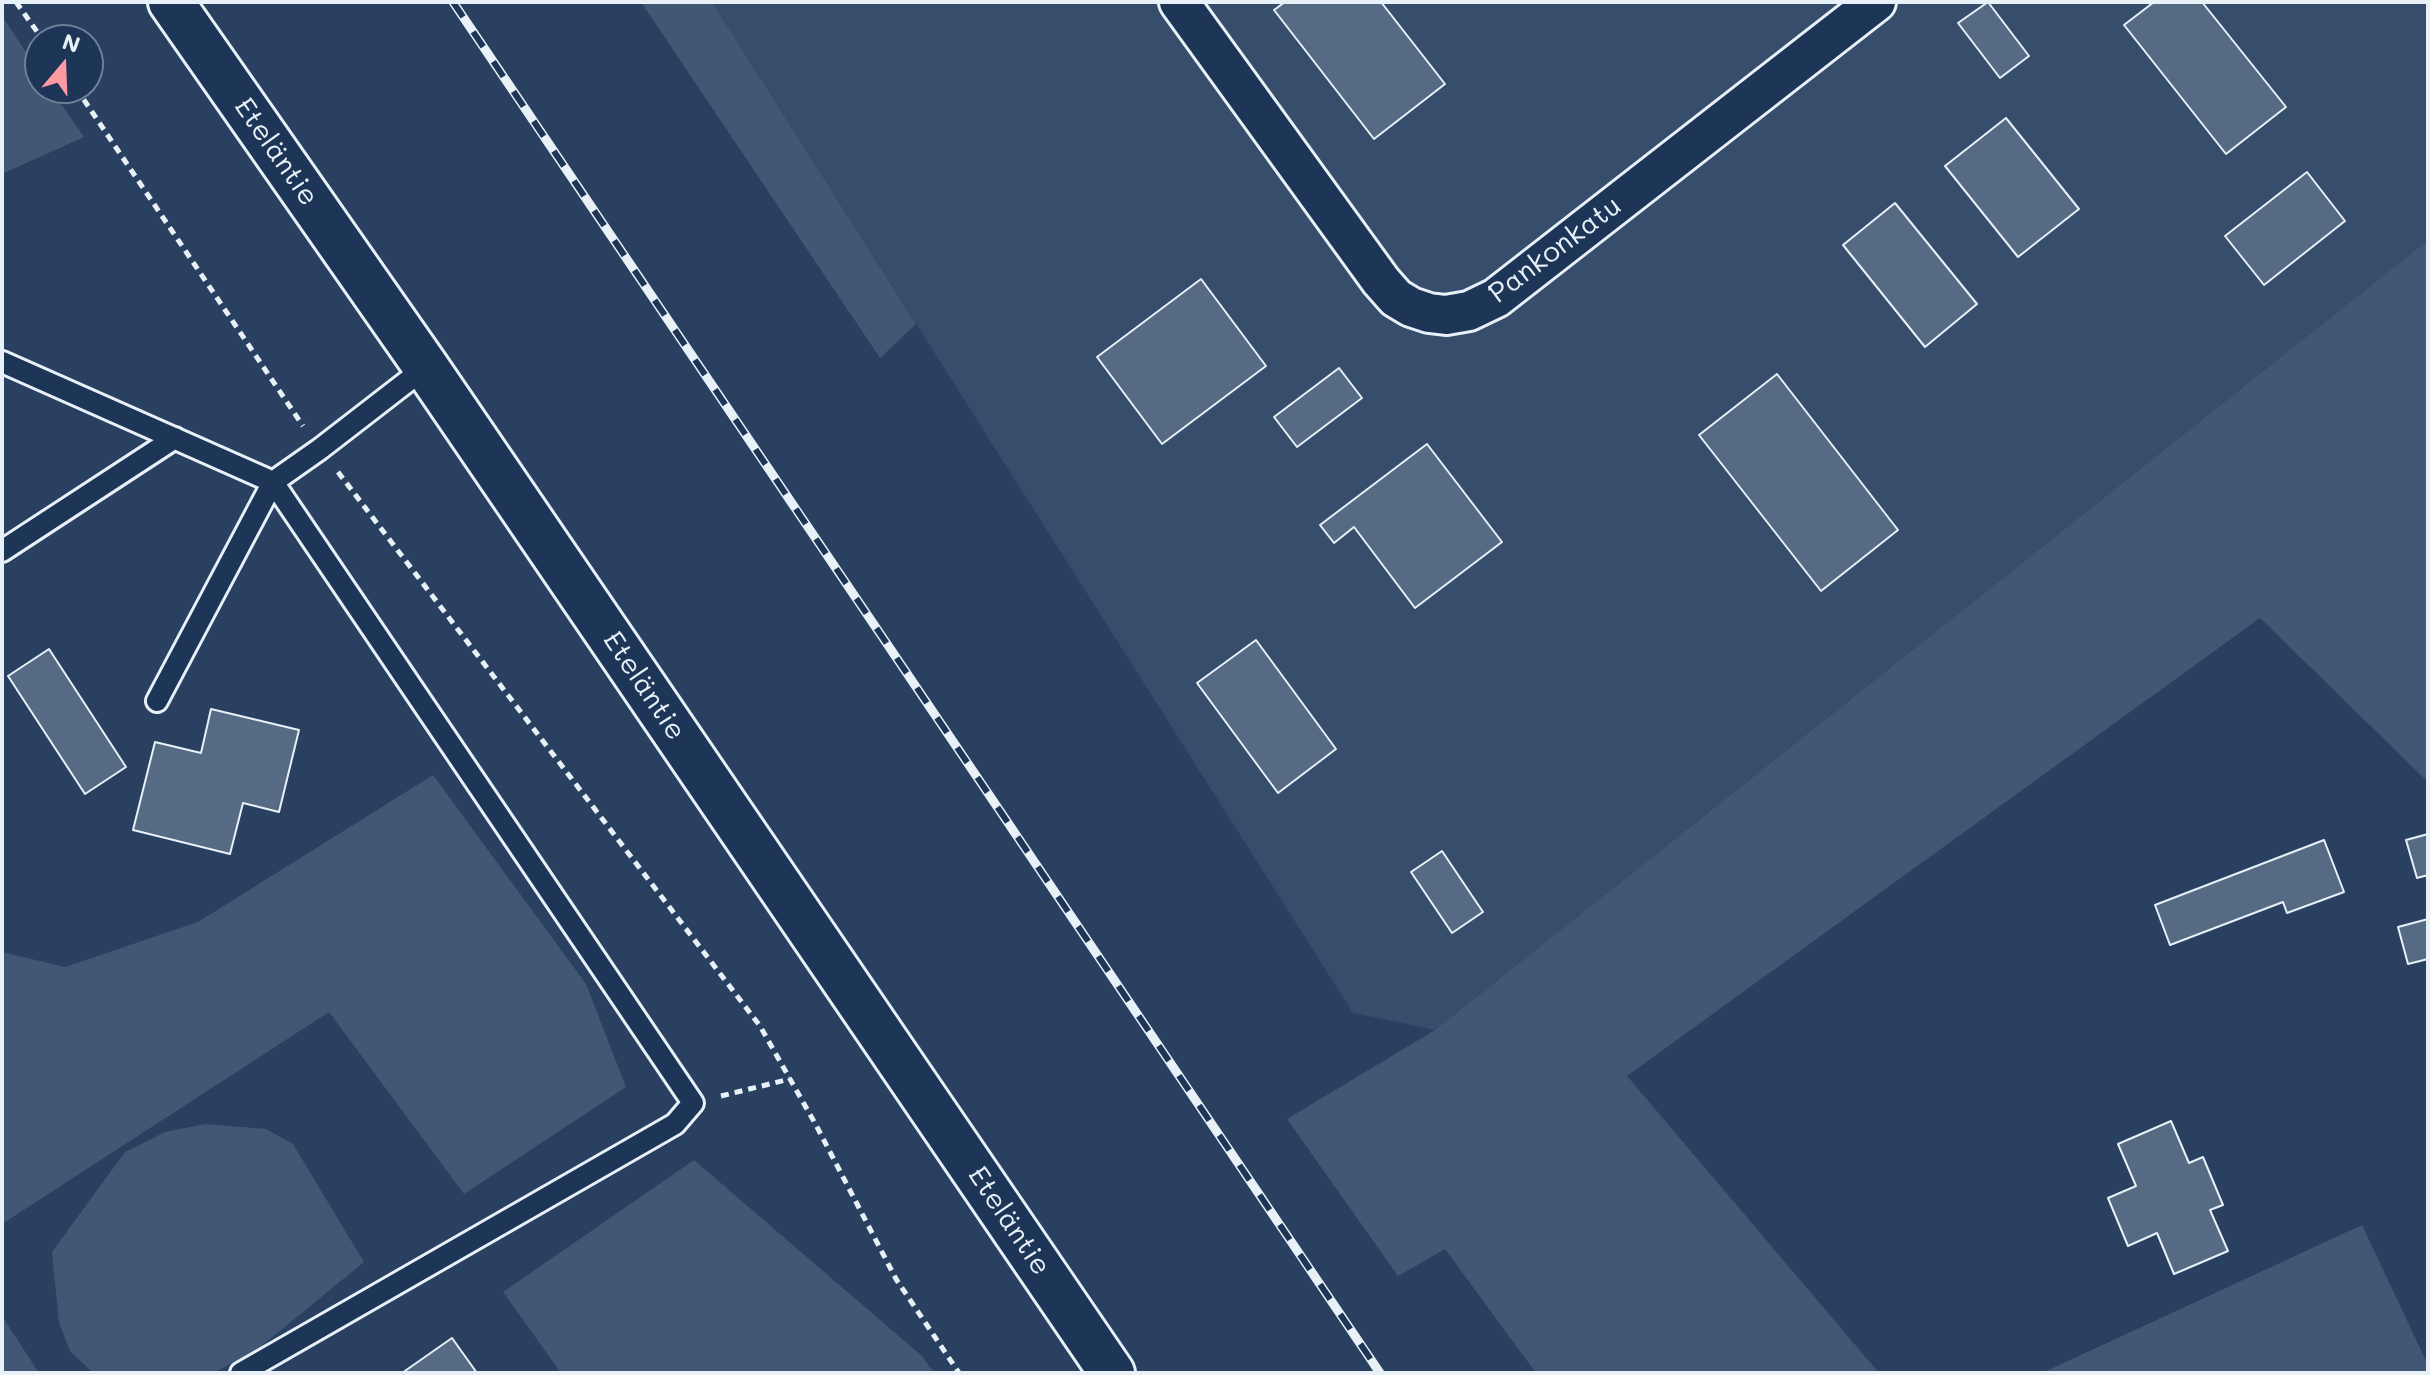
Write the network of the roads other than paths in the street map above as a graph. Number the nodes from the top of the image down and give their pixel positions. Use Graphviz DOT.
graph roads {
  1 [pos="171,2"];
  2 [pos="1179,2"];
  3 [pos="1876,2"];
  4 [pos="2,362"];
  5 [pos="426,367"];
  6 [pos="175,438"];
  7 [pos="273,482"];
  8 [pos="2,551"];
  9 [pos="157,701"];
  10 [pos="241,1373"];
  11 [pos="1112,1373"];
  1 -- 5 [label="main road, Eteläntie"];
  2 -- 3 [label="street, Pankonkatu"];
  4 -- 6 [label="lane"];
  5 -- 7 [label="lane"];
  5 -- 11 [label="main road, Eteläntie"];
  6 -- 7 [label="lane"];
  6 -- 8 [label="lane"];
  7 -- 9 [label="lane"];
  7 -- 10 [label="lane"];
}
